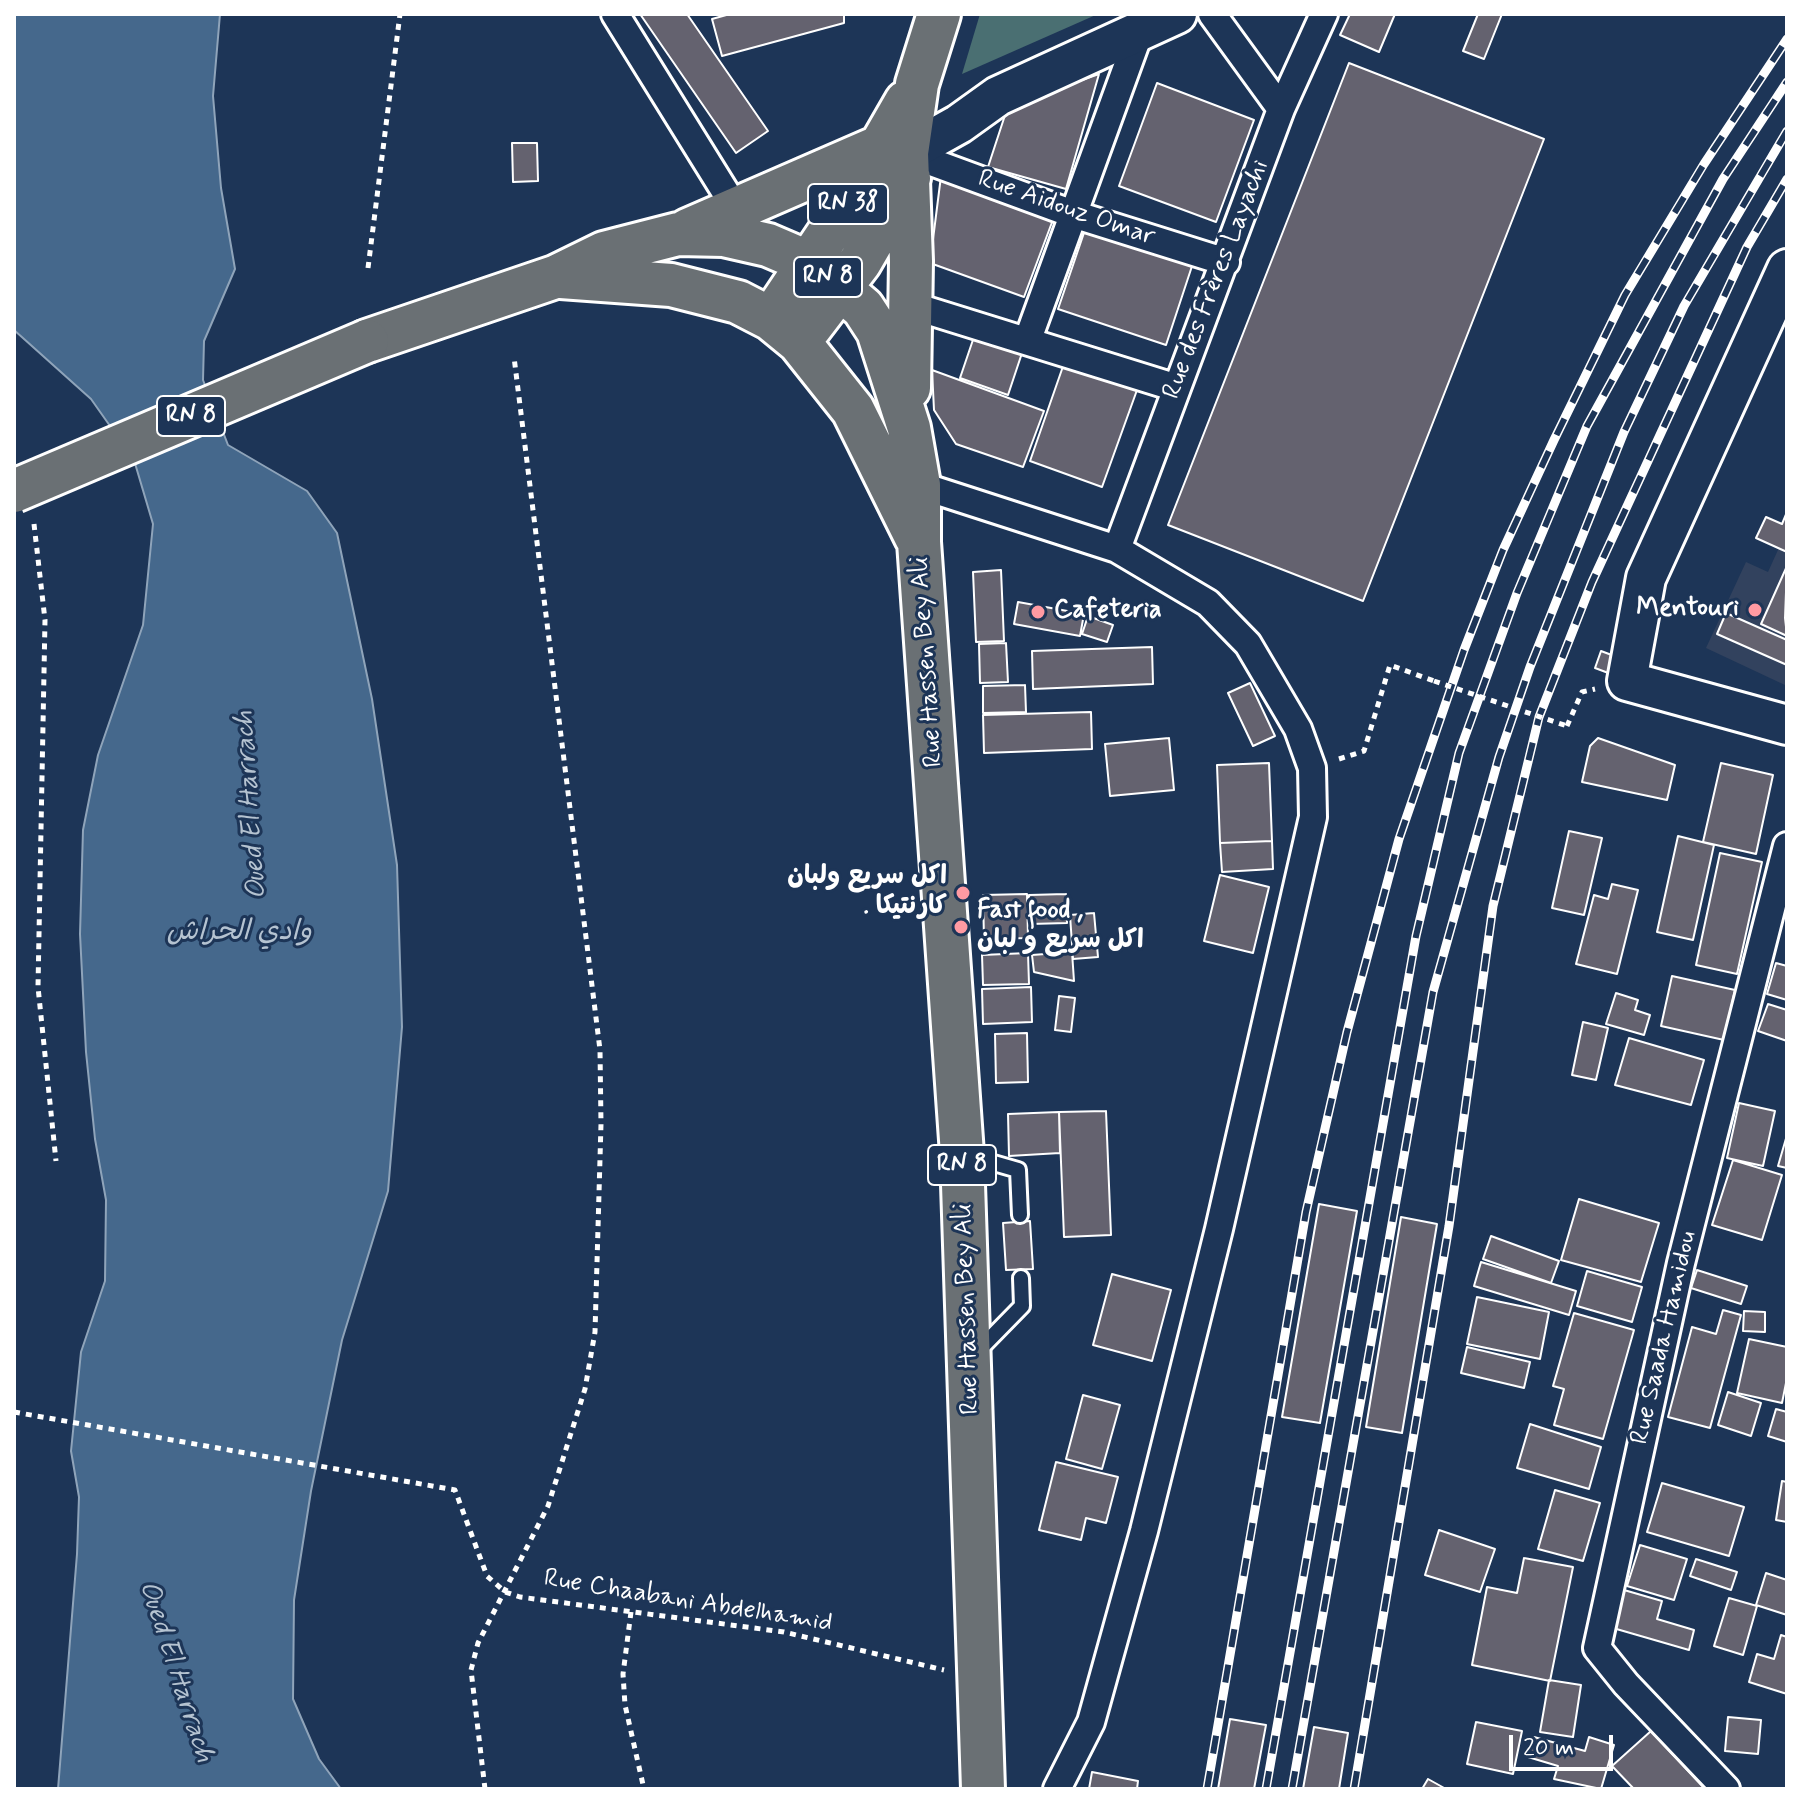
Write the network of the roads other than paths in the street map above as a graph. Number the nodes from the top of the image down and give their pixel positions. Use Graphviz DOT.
graph roads {
  1 [pos="615,14"];
  2 [pos="939,14"];
  3 [pos="1177,14"];
  4 [pos="1212,14"];
  5 [pos="1324,14"];
  6 [pos="1140,31"];
  7 [pos="1281,109"];
  8 [pos="899,158"];
  9 [pos="736,209"];
  10 [pos="1073,214"];
  11 [pos="678,234"];
  12 [pos="1226,262"];
  13 [pos="1787,269"];
  14 [pos="826,276"];
  15 [pos="555,277"];
  16 [pos="910,305"];
  17 [pos="785,331"];
  18 [pos="1028,339"];
  19 [pos="1177,388"];
  20 [pos="909,428"];
  21 [pos="919,485"];
  22 [pos="23,503"];
  23 [pos="919,542"];
  24 [pos="1117,549"];
  25 [pos="1787,725"];
  26 [pos="1787,846"];
  27 [pos="962,1154"];
  28 [pos="1020,1215"];
  29 [pos="1021,1278"];
  30 [pos="970,1360"];
  31 [pos="983,1789"];
  32 [pos="1057,1789"];
  33 [pos="1726,1789"];
  1 -- 9 [label="street"];
  2 -- 8 [label="main road, RN 38"];
  3 -- 6 [label="street"];
  4 -- 7 [label="street"];
  5 -- 7 [label="street, Rue des Frères Layachi"];
  6 -- 8 [label="street"];
  6 -- 10 [label="street"];
  7 -- 12 [label="street, Rue des Frères Layachi"];
  8 -- 9 [label="main road"];
  8 -- 10 [label="street, Rue Aidouz Omar"];
  8 -- 14 [label="main road, RN 38"];
  8 -- 16 [label="main road"];
  9 -- 11 [label="main road"];
  10 -- 12 [label="street, Rue Aidouz Omar"];
  10 -- 18 [label="street"];
  11 -- 14 [label="main road, RN 8"];
  11 -- 15 [label="main road, RN 8"];
  12 -- 19 [label="street, Rue des Frères Layachi"];
  13 -- 25 [label="street"];
  14 -- 17 [label="main road, RN 38"];
  14 -- 20 [label="main road, RN 8"];
  15 -- 17 [label="main road, RN 8"];
  15 -- 22 [label="main road, RN 8, bridge"];
  16 -- 18 [label="street"];
  16 -- 20 [label="main road"];
  17 -- 23 [label="main road, RN 8"];
  18 -- 19 [label="street"];
  19 -- 24 [label="street, Rue des Frères Layachi"];
  20 -- 21 [label="main road, RN 8"];
  21 -- 23 [label="main road, RN 8"];
  21 -- 24 [label="street"];
  23 -- 27 [label="main road, Rue Hassen Bey Ali / RN 8"];
  24 -- 32 [label="street"];
  26 -- 33 [label="street, Rue Saada Hamidou"];
  27 -- 28 [label="lane"];
  27 -- 30 [label="main road, Rue Hassen Bey Ali / RN 8"];
  29 -- 30 [label="lane"];
  30 -- 31 [label="main road, Rue Hassen Bey Ali / RN 8"];
}
